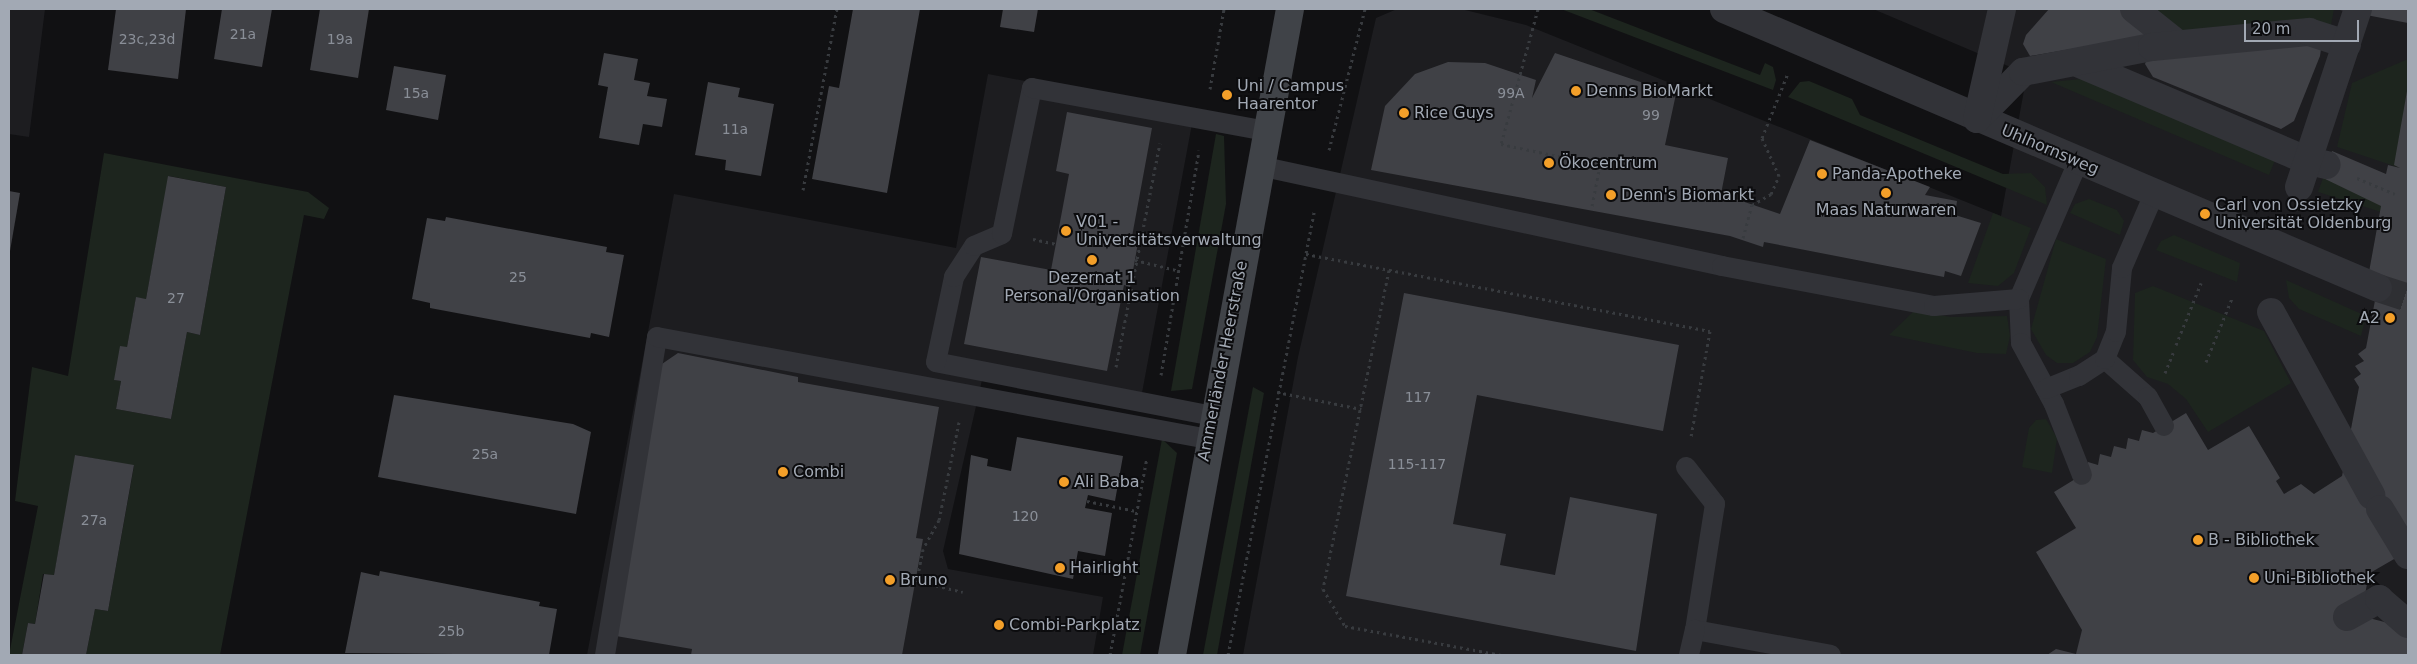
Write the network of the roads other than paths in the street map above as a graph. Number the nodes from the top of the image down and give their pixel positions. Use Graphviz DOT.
graph roads {
  1 [pos="1290,9"];
  2 [pos="1724,9"];
  3 [pos="2002,9"];
  4 [pos="2134,9"];
  5 [pos="2358,9"];
  6 [pos="2178,44"];
  7 [pos="2347,44"];
  8 [pos="2080,64"];
  9 [pos="1978,119"];
  10 [pos="1266,131"];
  11 [pos="2078,162"];
  12 [pos="2318,163"];
  13 [pos="1260,166"];
  14 [pos="2298,187"];
  15 [pos="2154,194"];
  16 [pos="2378,288"];
  17 [pos="2020,299"];
  18 [pos="2271,312"];
  19 [pos="2105,359"];
  20 [pos="2046,389"];
  21 [pos="2164,426"];
  22 [pos="1210,427"];
  23 [pos="1686,467"];
  24 [pos="2082,474"];
  25 [pos="2408,555"];
  26 [pos="2347,617"];
  27 [pos="2408,624"];
  28 [pos="1695,630"];
  29 [pos="605,655"];
  30 [pos="1172,655"];
  31 [pos="1689,655"];
  32 [pos="1831,655"];
  1 -- 10 [label="street, Ammerländer Heerstraße"];
  2 -- 9 [label="street, Uhlhornsweg"];
  3 -- 9 [label="street"];
  4 -- 6 [label="street"];
  5 -- 7 [label="street"];
  6 -- 7 [label="street"];
  6 -- 8 [label="street"];
  7 -- 12 [label="street"];
  8 -- 9 [label="street"];
  8 -- 12 [label="street"];
  9 -- 11 [label="street, Uhlhornsweg"];
  10 -- 13 [label="street, Ammerländer Heerstraße"];
  10 -- 22 [label="lane"];
  11 -- 15 [label="street, Uhlhornsweg"];
  11 -- 17 [label="lane"];
  12 -- 14 [label="street"];
  13 -- 17 [label="lane"];
  13 -- 22 [label="street, Ammerländer Heerstraße"];
  15 -- 16 [label="street, Uhlhornsweg"];
  15 -- 19 [label="lane"];
  17 -- 20 [label="lane"];
  18 -- 25 [label="street"];
  19 -- 20 [label="lane"];
  19 -- 21 [label="lane"];
  20 -- 24 [label="lane"];
  22 -- 29 [label="lane"];
  22 -- 30 [label="street, Ammerländer Heerstraße"];
  23 -- 28 [label="lane"];
  26 -- 27 [label="street"];
  28 -- 31 [label="lane"];
  28 -- 32 [label="lane"];
}
